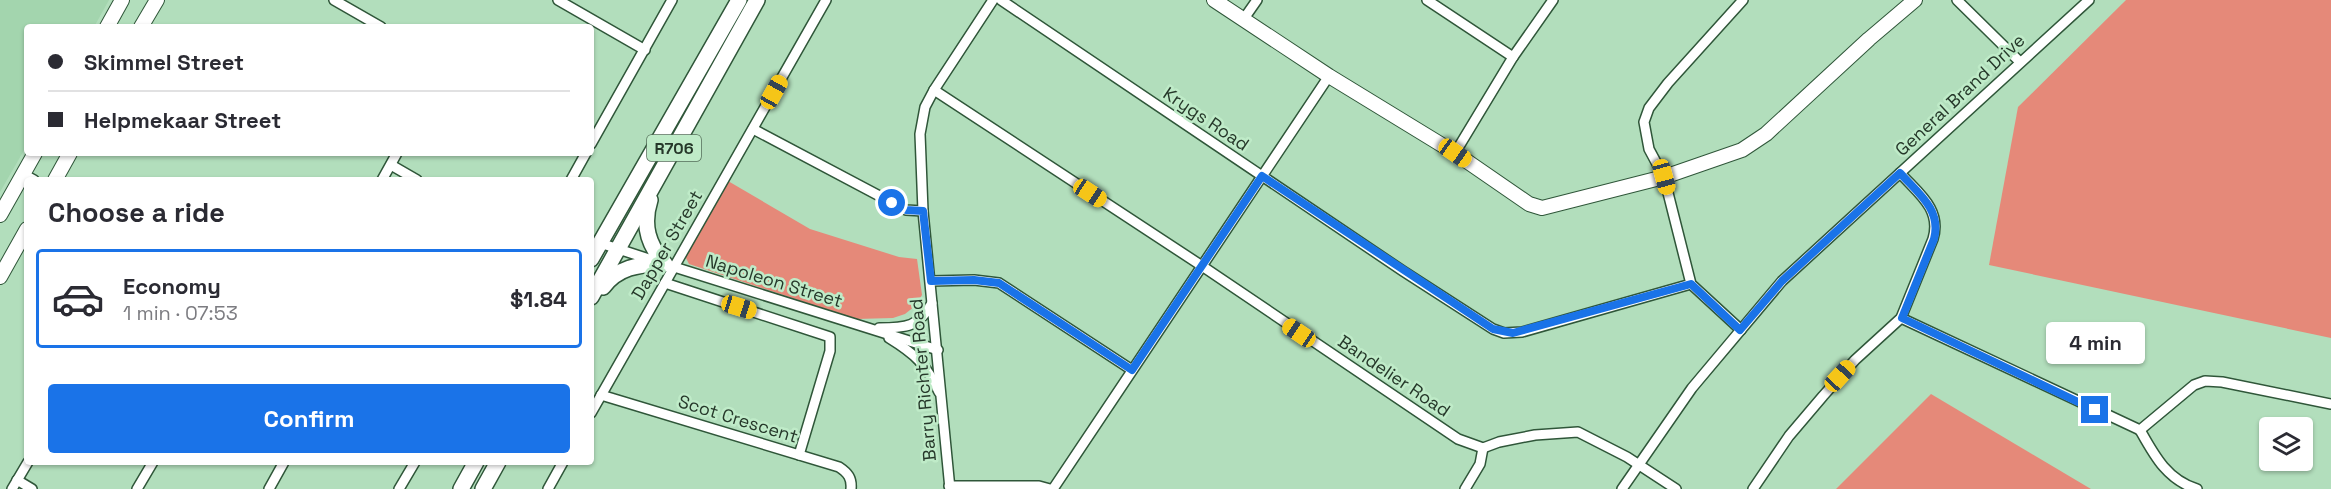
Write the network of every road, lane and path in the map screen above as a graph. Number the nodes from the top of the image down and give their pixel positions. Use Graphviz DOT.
graph roads {
  1 [pos="122,0"];
  2 [pos="157,0"];
  3 [pos="334,0"];
  4 [pos="558,0"];
  5 [pos="672,0"];
  6 [pos="739,0"];
  7 [pos="757,0"];
  8 [pos="826,0"];
  9 [pos="993,0"];
  10 [pos="1001,0"];
  11 [pos="1214,0"];
  12 [pos="1257,0"];
  13 [pos="1427,0"];
  14 [pos="1553,0"];
  15 [pos="1743,0"];
  16 [pos="1915,0"];
  17 [pos="1957,0"];
  18 [pos="2089,0"];
  19 [pos="1243,20"];
  20 [pos="109,24"];
  21 [pos="143,24"];
  22 [pos="376,24"];
  23 [pos="645,50"];
  24 [pos="1513,57"];
  25 [pos="2020,62"];
  26 [pos="1329,76"];
  27 [pos="934,90"];
  28 [pos="753,129"];
  29 [pos="594,139"];
  30 [pos="1455,153"];
  31 [pos="34,156"];
  32 [pos="68,156"];
  33 [pos="396,156"];
  34 [pos="584,156"];
  35 [pos="391,165"];
  36 [pos="664,167"];
  37 [pos="1900,173"];
  38 [pos="1262,176"];
  39 [pos="29,177"];
  40 [pos="57,177"];
  41 [pos="384,177"];
  42 [pos="412,177"];
  43 [pos="573,177"];
  44 [pos="1664,177"];
  45 [pos="24,184"];
  46 [pos="923,211"];
  47 [pos="0,215"];
  48 [pos="24,234"];
  49 [pos="600,243"];
  50 [pos="617,250"];
  51 [pos="594,254"];
  52 [pos="667,264"];
  53 [pos="1202,266"];
  54 [pos="0,277"];
  55 [pos="931,281"];
  56 [pos="665,283"];
  57 [pos="1691,284"];
  58 [pos="594,292"];
  59 [pos="594,299"];
  60 [pos="933,302"];
  61 [pos="1902,318"];
  62 [pos="859,325"];
  63 [pos="876,330"];
  64 [pos="1740,330"];
  65 [pos="938,350"];
  66 [pos="1132,370"];
  67 [pos="601,395"];
  68 [pos="941,397"];
  69 [pos="2331,404"];
  70 [pos="594,408"];
  71 [pos="2140,430"];
  72 [pos="1482,448"];
  73 [pos="799,455"];
  74 [pos="1639,464"];
  75 [pos="26,465"];
  76 [pos="151,465"];
  77 [pos="282,465"];
  78 [pos="412,465"];
  79 [pos="474,465"];
  80 [pos="496,465"];
  81 [pos="561,465"];
  82 [pos="17,480"];
  83 [pos="950,487"];
  84 [pos="12,489"];
  85 [pos="32,489"];
  86 [pos="137,489"];
  87 [pos="269,489"];
  88 [pos="399,489"];
  89 [pos="461,489"];
  90 [pos="483,489"];
  91 [pos="548,489"];
  92 [pos="851,489"];
  93 [pos="1052,489"];
  94 [pos="1465,489"];
  95 [pos="1622,489"];
  96 [pos="1676,489"];
  97 [pos="1754,489"];
  98 [pos="2197,489"];
  1 -- 20 [label="street"];
  2 -- 21 [label="street"];
  3 -- 22 [label="street"];
  4 -- 23 [label="street"];
  5 -- 23 [label="street"];
  6 -- 49 [label="main road, R706"];
  7 -- 36 [label="main road, R706"];
  8 -- 28 [label="street, Dapper Street"];
  9 -- 27 [label="street, Barry Richter Road"];
  10 -- 38 [label="street, Krygs Road"];
  11 -- 19 [label="street"];
  12 -- 19 [label="street"];
  13 -- 24 [label="street"];
  14 -- 24 [label="street"];
  15 -- 44 [label="street"];
  16 -- 44 [label="street"];
  17 -- 25 [label="street"];
  18 -- 25 [label="street, General Brand Drive"];
  19 -- 26 [label="street"];
  23 -- 29 [label="street"];
  24 -- 30 [label="street"];
  25 -- 37 [label="street, General Brand Drive"];
  26 -- 30 [label="street"];
  26 -- 38 [label="street"];
  27 -- 46 [label="street, Barry Richter Road"];
  27 -- 53 [label="street, Bandelier Road"];
  28 -- 46 [label="street"];
  28 -- 52 [label="street, Dapper Street"];
  30 -- 44 [label="street"];
  31 -- 39 [label="street"];
  32 -- 40 [label="street"];
  33 -- 35 [label="street"];
  34 -- 43 [label="street"];
  35 -- 41 [label="street"];
  35 -- 42 [label="street"];
  36 -- 50 [label="main road, R706"];
  36 -- 52 [label="main road"];
  37 -- 61 [label="street"];
  37 -- 64 [label="street, General Brand Drive"];
  38 -- 53 [label="street"];
  38 -- 57 [label="street, Krygs Road"];
  44 -- 57 [label="street"];
  45 -- 47 [label="street"];
  46 -- 55 [label="street, Barry Richter Road"];
  48 -- 54 [label="street"];
  49 -- 50 [label="street, Napoleon Street"];
  49 -- 51 [label="main road, R706"];
  50 -- 52 [label="street, Napoleon Street"];
  50 -- 58 [label="main road, R706"];
  52 -- 56 [label="street, Dapper Street"];
  52 -- 59 [label="main road"];
  52 -- 62 [label="street, Napoleon Street"];
  53 -- 66 [label="street"];
  53 -- 72 [label="street, Bandelier Road"];
  55 -- 60 [label="street, Barry Richter Road"];
  55 -- 66 [label="street"];
  56 -- 67 [label="street, Dapper Street"];
  56 -- 73 [label="street, Napoleon Street"];
  57 -- 64 [label="street"];
  60 -- 62 [label="street"];
  60 -- 65 [label="street, Barry Richter Road"];
  61 -- 71 [label="street"];
  61 -- 97 [label="street"];
  62 -- 63 [label="street, Napoleon Street"];
  63 -- 65 [label="street, Napoleon Street"];
  63 -- 68 [label="street"];
  64 -- 74 [label="street, General Brand Drive"];
  65 -- 68 [label="street, Barry Richter Road"];
  66 -- 93 [label="street"];
  67 -- 70 [label="street, Dapper Street"];
  67 -- 73 [label="street, Scot Crescent"];
  68 -- 83 [label="street, Barry Richter Road"];
  69 -- 71 [label="street"];
  71 -- 98 [label="street"];
  72 -- 74 [label="street"];
  72 -- 94 [label="street"];
  73 -- 92 [label="street, Scot Crescent"];
  74 -- 95 [label="street, General Brand Drive"];
  74 -- 96 [label="street"];
  75 -- 82 [label="street"];
  76 -- 86 [label="street"];
  77 -- 87 [label="street"];
  78 -- 88 [label="street"];
  79 -- 89 [label="main road"];
  80 -- 90 [label="main road"];
  81 -- 91 [label="street"];
  82 -- 84 [label="street"];
  82 -- 85 [label="street"];
  83 -- 93 [label="street"];
}
